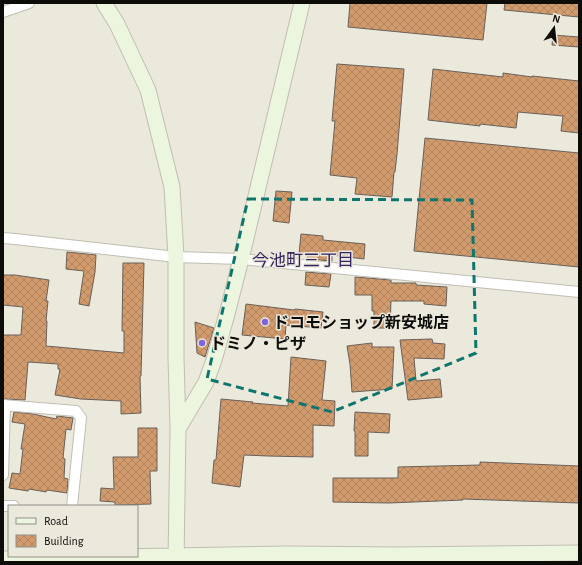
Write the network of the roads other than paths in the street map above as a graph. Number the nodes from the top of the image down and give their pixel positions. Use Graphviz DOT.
graph roads {
  1 [pos="29,3"];
  2 [pos="104,3"];
  3 [pos="302,3"];
  4 [pos="3,12"];
  5 [pos="3,238"];
  6 [pos="176,257"];
  7 [pos="240,259"];
  8 [pos="579,292"];
  9 [pos="4,405"];
  10 [pos="178,429"];
  11 [pos="3,475"];
  12 [pos="72,505"];
  13 [pos="579,553"];
  14 [pos="287,558"];
  15 [pos="3,559"];
  16 [pos="176,559"];
  1 -- 4 [label="street"];
  2 -- 6 [label="street"];
  3 -- 7 [label="street"];
  5 -- 6 [label="street"];
  6 -- 7 [label="street"];
  6 -- 10 [label="street"];
  7 -- 8 [label="street"];
  7 -- 10 [label="street"];
  9 -- 11 [label="street"];
  9 -- 12 [label="street"];
  10 -- 16 [label="street"];
  13 -- 14 [label="street"];
  14 -- 16 [label="street"];
  15 -- 16 [label="street"];
}
